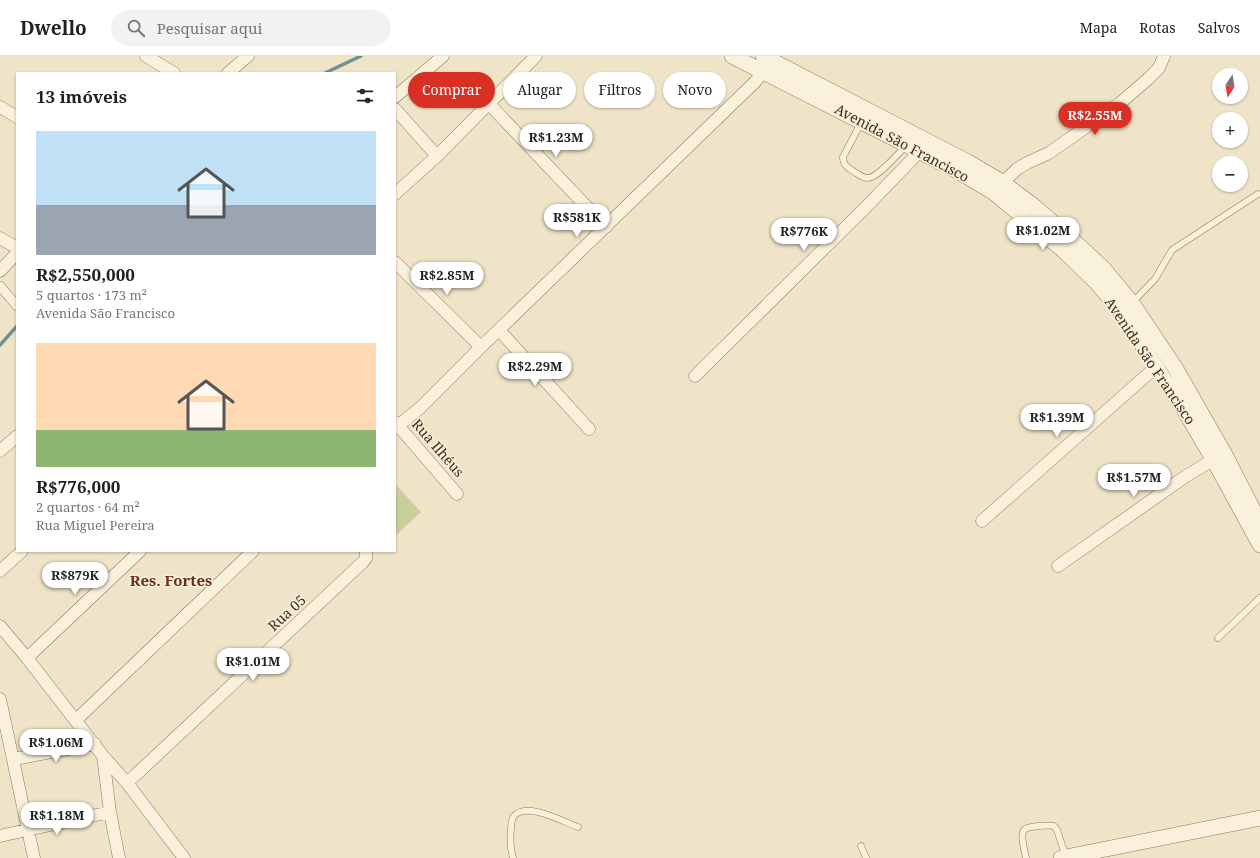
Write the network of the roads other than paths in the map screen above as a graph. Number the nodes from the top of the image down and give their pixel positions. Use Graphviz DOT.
graph roads {
  1 [pos="146,56"];
  2 [pos="248,56"];
  3 [pos="443,56"];
  4 [pos="536,56"];
  5 [pos="732,56"];
  6 [pos="1164,56"];
  7 [pos="766,62"];
  8 [pos="172,72"];
  9 [pos="229,72"];
  10 [pos="396,96"];
  11 [pos="495,98"];
  12 [pos="0,107"];
  13 [pos="485,108"];
  14 [pos="493,108"];
  15 [pos="396,110"];
  16 [pos="858,115"];
  17 [pos="16,116"];
  18 [pos="907,144"];
  19 [pos="925,147"];
  20 [pos="437,156"];
  21 [pos="998,187"];
  22 [pos="396,193"];
  23 [pos="1258,194"];
  24 [pos="606,228"];
  25 [pos="0,238"];
  26 [pos="16,247"];
  27 [pos="16,254"];
  28 [pos="396,263"];
  29 [pos="0,272"];
  30 [pos="0,286"];
  31 [pos="16,305"];
  32 [pos="1126,307"];
  33 [pos="499,330"];
  34 [pos="481,347"];
  35 [pos="1157,366"];
  36 [pos="695,376"];
  37 [pos="396,425"];
  38 [pos="589,429"];
  39 [pos="16,437"];
  40 [pos="0,451"];
  41 [pos="1218,456"];
  42 [pos="458,494"];
  43 [pos="982,521"];
  44 [pos="1260,522"];
  45 [pos="1260,545"];
  46 [pos="21,552"];
  47 [pos="139,552"];
  48 [pos="252,552"];
  49 [pos="365,557"];
  50 [pos="1058,566"];
  51 [pos="0,571"];
  52 [pos="1260,598"];
  53 [pos="0,626"];
  54 [pos="1218,638"];
  55 [pos="27,658"];
  56 [pos="0,699"];
  57 [pos="76,720"];
  58 [pos="95,744"];
  59 [pos="103,756"];
  60 [pos="14,759"];
  61 [pos="127,783"];
  62 [pos="110,812"];
  63 [pos="1260,818"];
  64 [pos="578,827"];
  65 [pos="28,830"];
  66 [pos="0,836"];
  67 [pos="861,846"];
  68 [pos="34,858"];
  69 [pos="119,858"];
  70 [pos="184,858"];
  71 [pos="513,858"];
  72 [pos="866,858"];
  73 [pos="1026,858"];
  74 [pos="1064,858"];
  1 -- 8 [label="street"];
  2 -- 9 [label="street"];
  3 -- 10 [label="street"];
  4 -- 11 [label="street"];
  5 -- 7 [label="street, Avenida São Francisco"];
  6 -- 21 [label="street"];
  7 -- 16 [label="street, Avenida São Francisco"];
  7 -- 24 [label="street"];
  12 -- 17 [label="street"];
  13 -- 20 [label="street"];
  14 -- 24 [label="street"];
  15 -- 20 [label="street"];
  16 -- 18 [label="street, Avenida São Francisco"];
  16 -- 18 [label="lane"];
  16 -- 19 [label="street, Avenida São Francisco"];
  18 -- 19 [label="street, Avenida São Francisco"];
  19 -- 21 [label="street, Avenida São Francisco"];
  19 -- 36 [label="street"];
  20 -- 22 [label="street"];
  21 -- 32 [label="street, Avenida São Francisco"];
  23 -- 32 [label="lane"];
  24 -- 33 [label="street"];
  25 -- 26 [label="street"];
  27 -- 29 [label="street"];
  28 -- 34 [label="street"];
  30 -- 31 [label="street"];
  32 -- 35 [label="street, Avenida São Francisco"];
  32 -- 41 [label="street, Avenida São Francisco"];
  33 -- 34 [label="street"];
  33 -- 38 [label="street"];
  34 -- 37 [label="street"];
  35 -- 41 [label="street, Avenida São Francisco"];
  35 -- 43 [label="street"];
  37 -- 42 [label="street, Rua Ilhéus"];
  39 -- 40 [label="street"];
  41 -- 44 [label="street, Avenida São Francisco"];
  41 -- 45 [label="street, Avenida São Francisco"];
  41 -- 50 [label="street"];
  46 -- 51 [label="street"];
  47 -- 55 [label="street"];
  48 -- 57 [label="street"];
  49 -- 61 [label="street, Rua 05"];
  52 -- 54 [label="lane"];
  53 -- 55 [label="street"];
  55 -- 57 [label="street"];
  56 -- 60 [label="street"];
  57 -- 58 [label="street"];
  58 -- 59 [label="street"];
  58 -- 60 [label="street"];
  59 -- 61 [label="street"];
  59 -- 62 [label="street"];
  60 -- 65 [label="street"];
  61 -- 70 [label="street"];
  62 -- 65 [label="street"];
  62 -- 69 [label="street"];
  63 -- 74 [label="street"];
  64 -- 71 [label="lane"];
  65 -- 66 [label="street"];
  65 -- 68 [label="street"];
  67 -- 72 [label="lane"];
  73 -- 74 [label="lane"];
}
